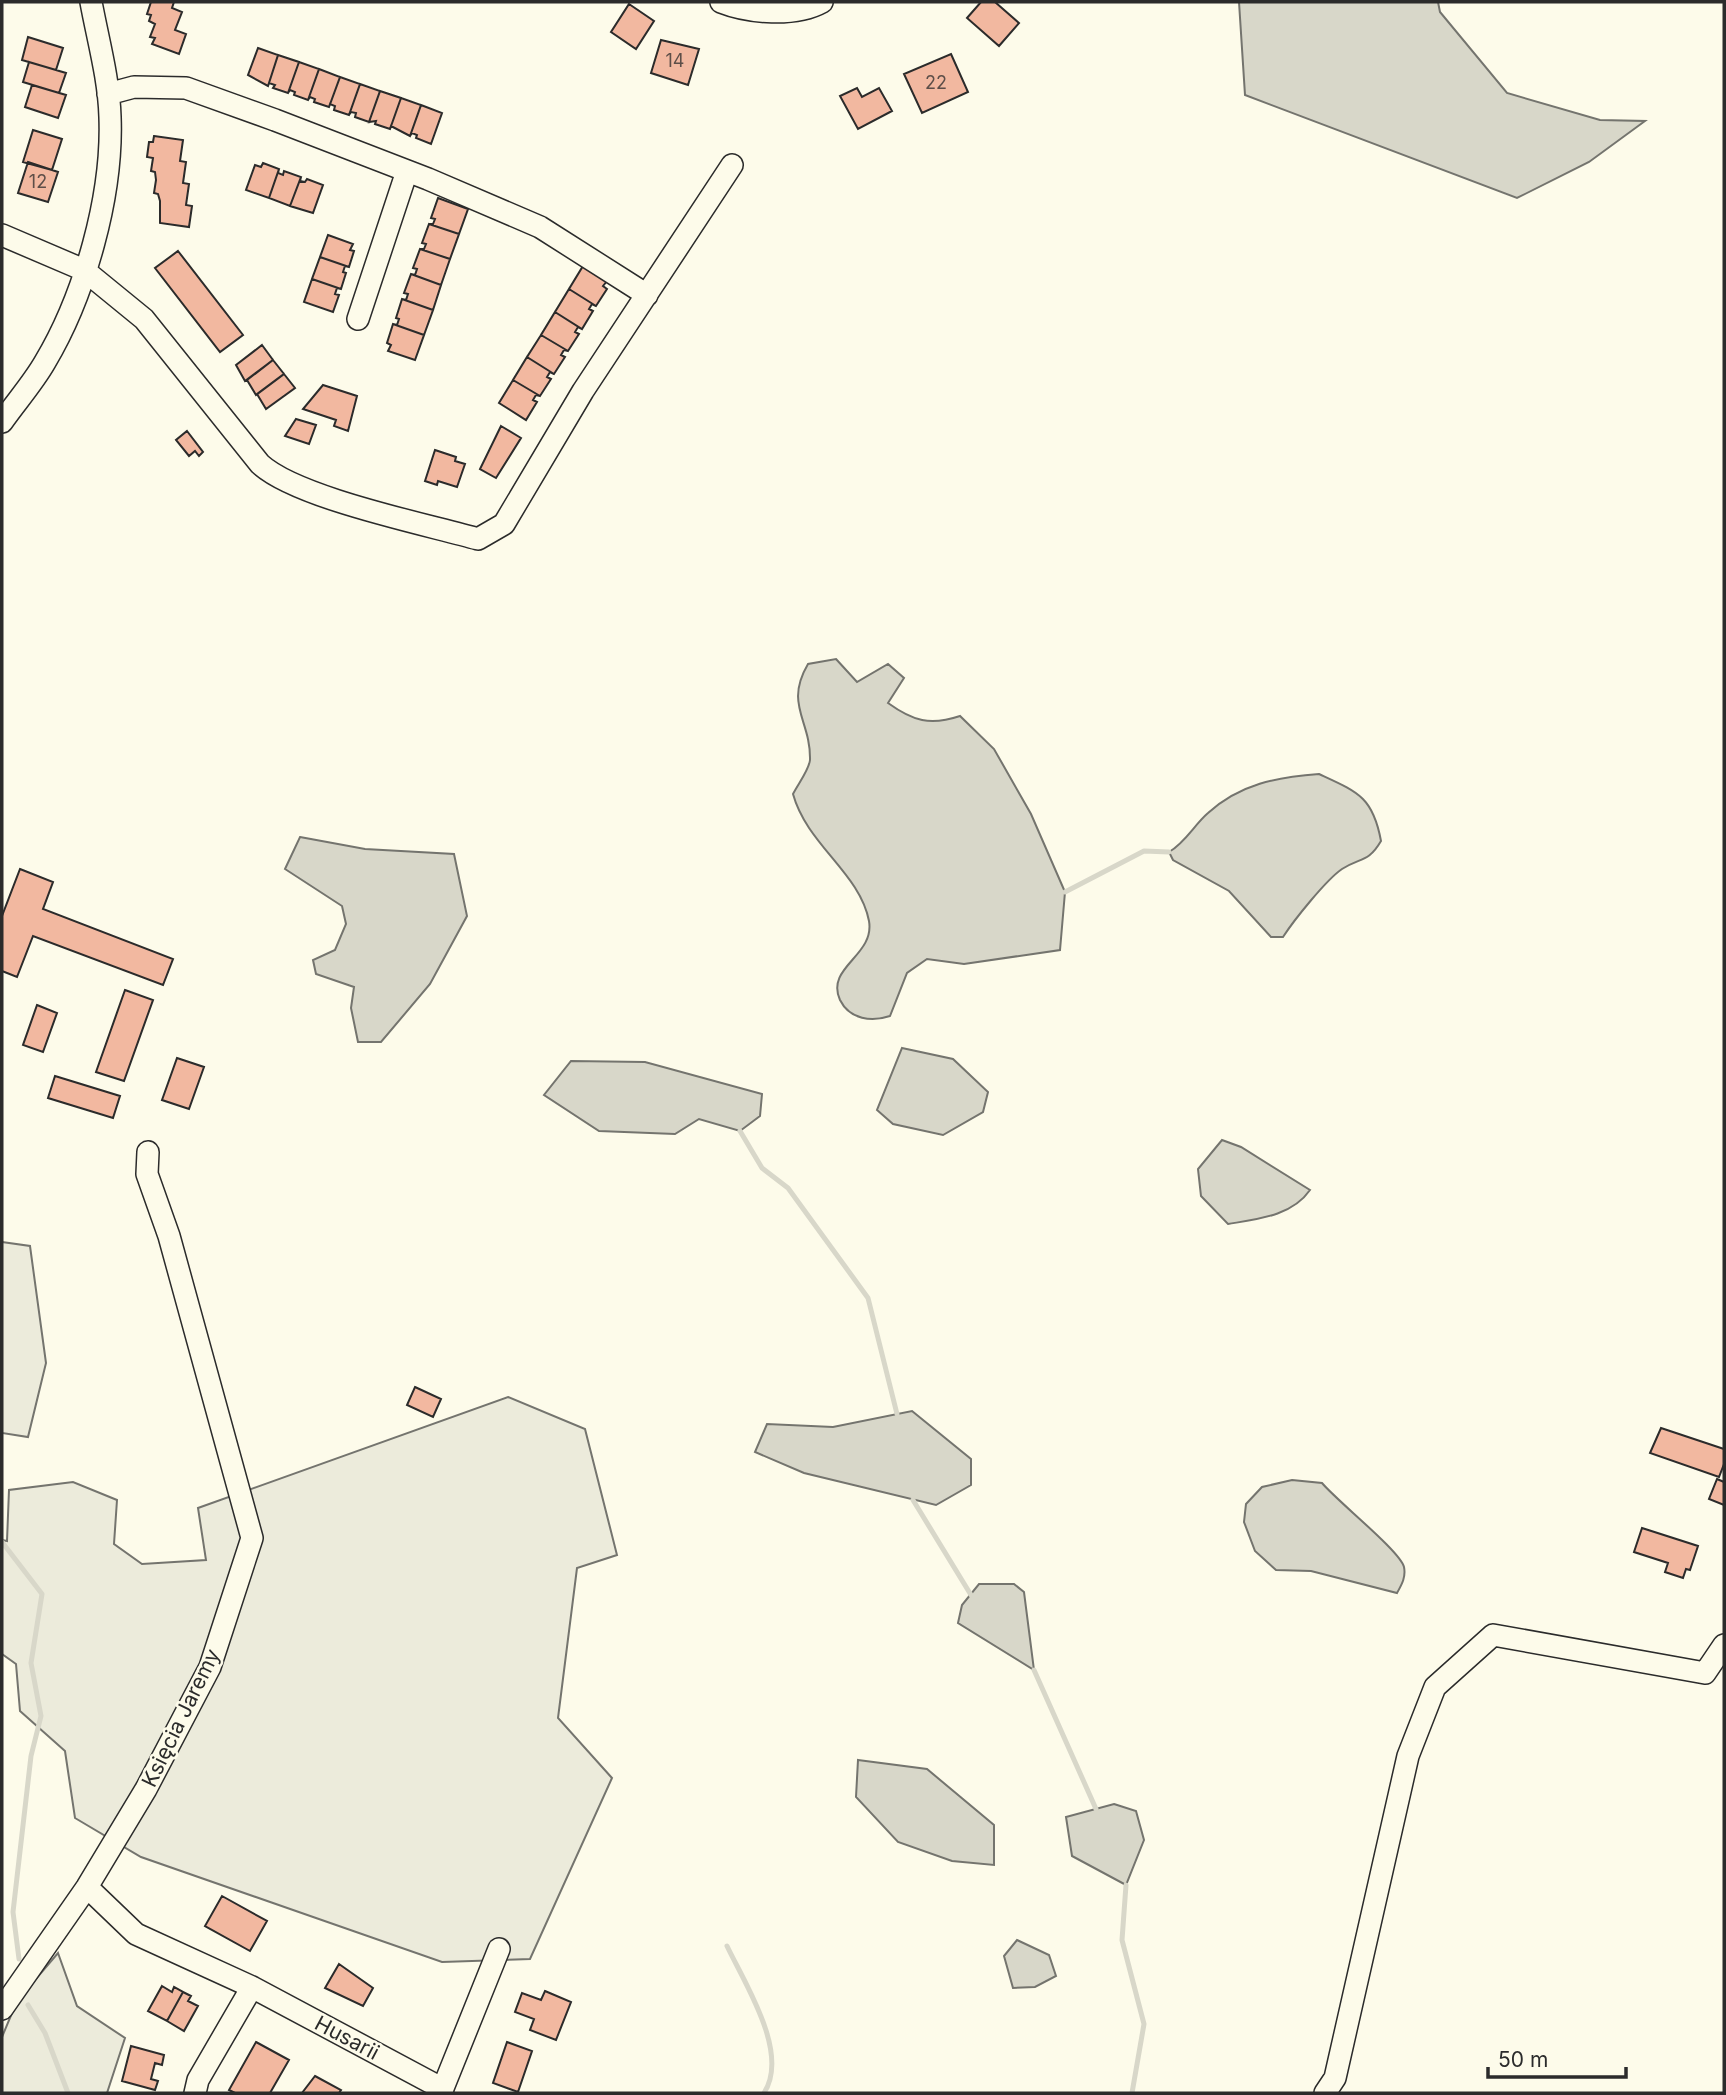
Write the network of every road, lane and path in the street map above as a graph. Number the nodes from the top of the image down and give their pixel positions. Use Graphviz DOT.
graph roads {
  1 [pos="90,2"];
  2 [pos="721,2"];
  3 [pos="822,2"];
  4 [pos="108,94"];
  5 [pos="732,165"];
  6 [pos="407,171"];
  7 [pos="2,235"];
  8 [pos="84,271"];
  9 [pos="647,295"];
  10 [pos="358,319"];
  11 [pos="2,422"];
  12 [pos="148,1152"];
  13 [pos="1724,1645"];
  14 [pos="87,1887"];
  15 [pos="499,1949"];
  16 [pos="252,1987"];
  17 [pos="2,2009"];
  18 [pos="442,2091"];
  19 [pos="195,2093"];
  20 [pos="1325,2093"];
  1 -- 4 [label="street"];
  2 -- 3 [label="street"];
  4 -- 6 [label="street"];
  4 -- 8 [label="street"];
  5 -- 9 [label="street"];
  6 -- 9 [label="street"];
  6 -- 10 [label="street"];
  7 -- 8 [label="street"];
  8 -- 9 [label="street"];
  8 -- 11 [label="street"];
  12 -- 14 [label="street, Księcia Jaremy"];
  13 -- 20 [label="street"];
  14 -- 16 [label="street, Husarii"];
  14 -- 17 [label="street, Księcia Jaremy"];
  15 -- 18 [label="street, Husarii"];
  16 -- 18 [label="street, Husarii"];
  16 -- 19 [label="street"];
}
